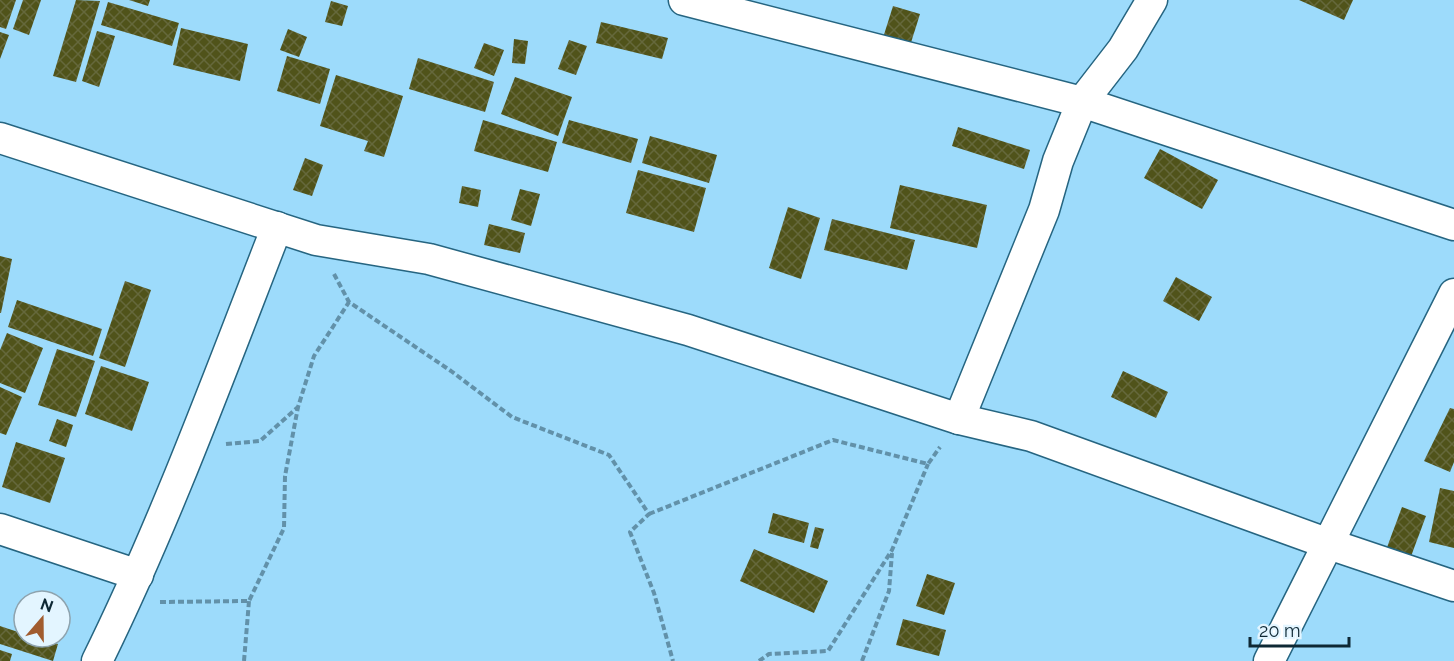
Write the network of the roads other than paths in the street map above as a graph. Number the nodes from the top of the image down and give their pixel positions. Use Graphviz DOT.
graph roads {
  1 [pos="684,0"];
  2 [pos="1152,0"];
  3 [pos="1082,102"];
  4 [pos="0,138"];
  5 [pos="1454,225"];
  6 [pos="277,227"];
  7 [pos="1454,294"];
  8 [pos="959,419"];
  9 [pos="0,529"];
  10 [pos="1329,544"];
  11 [pos="138,575"];
  12 [pos="1454,586"];
  13 [pos="97,661"];
  14 [pos="1269,661"];
  1 -- 3 [label="street"];
  2 -- 3 [label="street"];
  3 -- 5 [label="street"];
  3 -- 8 [label="street"];
  4 -- 6 [label="street"];
  6 -- 8 [label="street"];
  6 -- 11 [label="street"];
  7 -- 10 [label="street"];
  8 -- 10 [label="street"];
  9 -- 11 [label="street"];
  10 -- 12 [label="street"];
  10 -- 14 [label="street"];
  11 -- 13 [label="street"];
}
